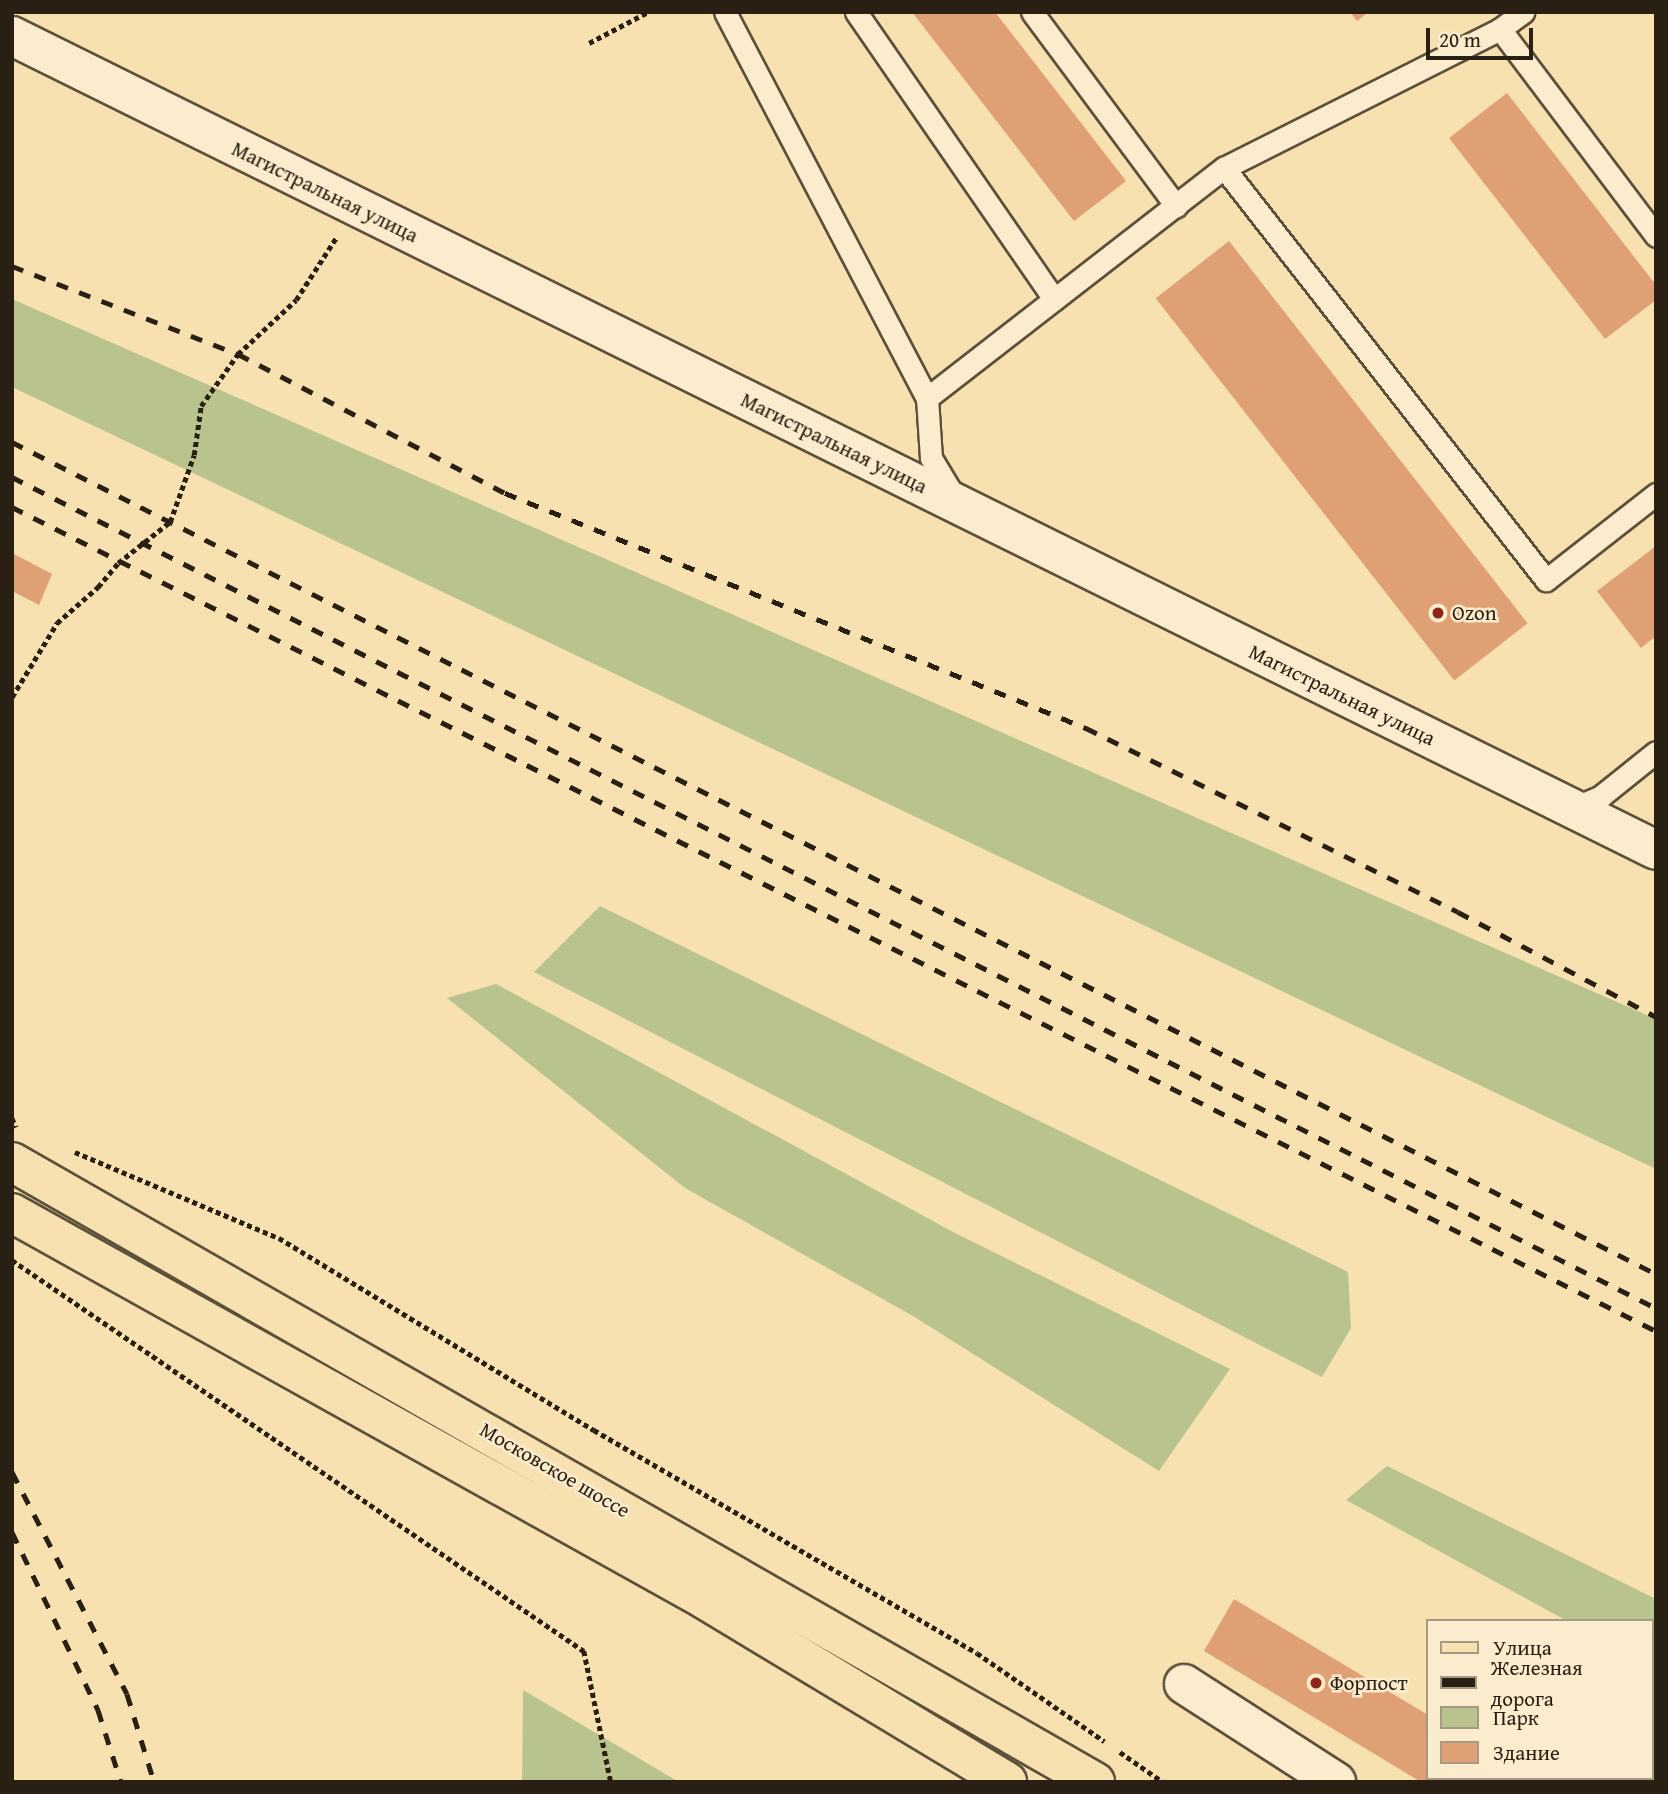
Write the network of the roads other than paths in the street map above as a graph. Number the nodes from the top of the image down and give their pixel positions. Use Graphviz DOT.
graph roads {
  1 [pos="725,12"];
  2 [pos="856,12"];
  3 [pos="1031,12"];
  4 [pos="1523,12"];
  5 [pos="1500,29"];
  6 [pos="12,36"];
  7 [pos="1224,168"];
  8 [pos="1176,206"];
  9 [pos="1656,236"];
  10 [pos="1054,299"];
  11 [pos="927,398"];
  12 [pos="1656,494"];
  13 [pos="960,506"];
  14 [pos="1656,752"];
  15 [pos="1571,809"];
  16 [pos="1656,850"];
  17 [pos="19,1140"];
  18 [pos="12,1213"];
  19 [pos="1184,1684"];
  20 [pos="1007,1782"];
  21 [pos="1095,1782"];
  22 [pos="1336,1782"];
  1 -- 11 [label="lane"];
  2 -- 10 [label="lane"];
  3 -- 8 [label="lane"];
  4 -- 5 [label="lane"];
  5 -- 7 [label="lane"];
  5 -- 9 [label="lane"];
  6 -- 13 [label="street, Магистральная улица"];
  7 -- 8 [label="lane"];
  7 -- 12 [label="lane"];
  8 -- 10 [label="lane"];
  10 -- 11 [label="lane"];
  11 -- 13 [label="lane"];
  13 -- 15 [label="street, Магистральная улица"];
  14 -- 15 [label="lane"];
  15 -- 16 [label="street, Магистральная улица"];
  17 -- 21 [label="main road, Московское шоссе"];
  18 -- 20 [label="main road, Московское шоссе"];
  19 -- 22 [label="street"];
}
